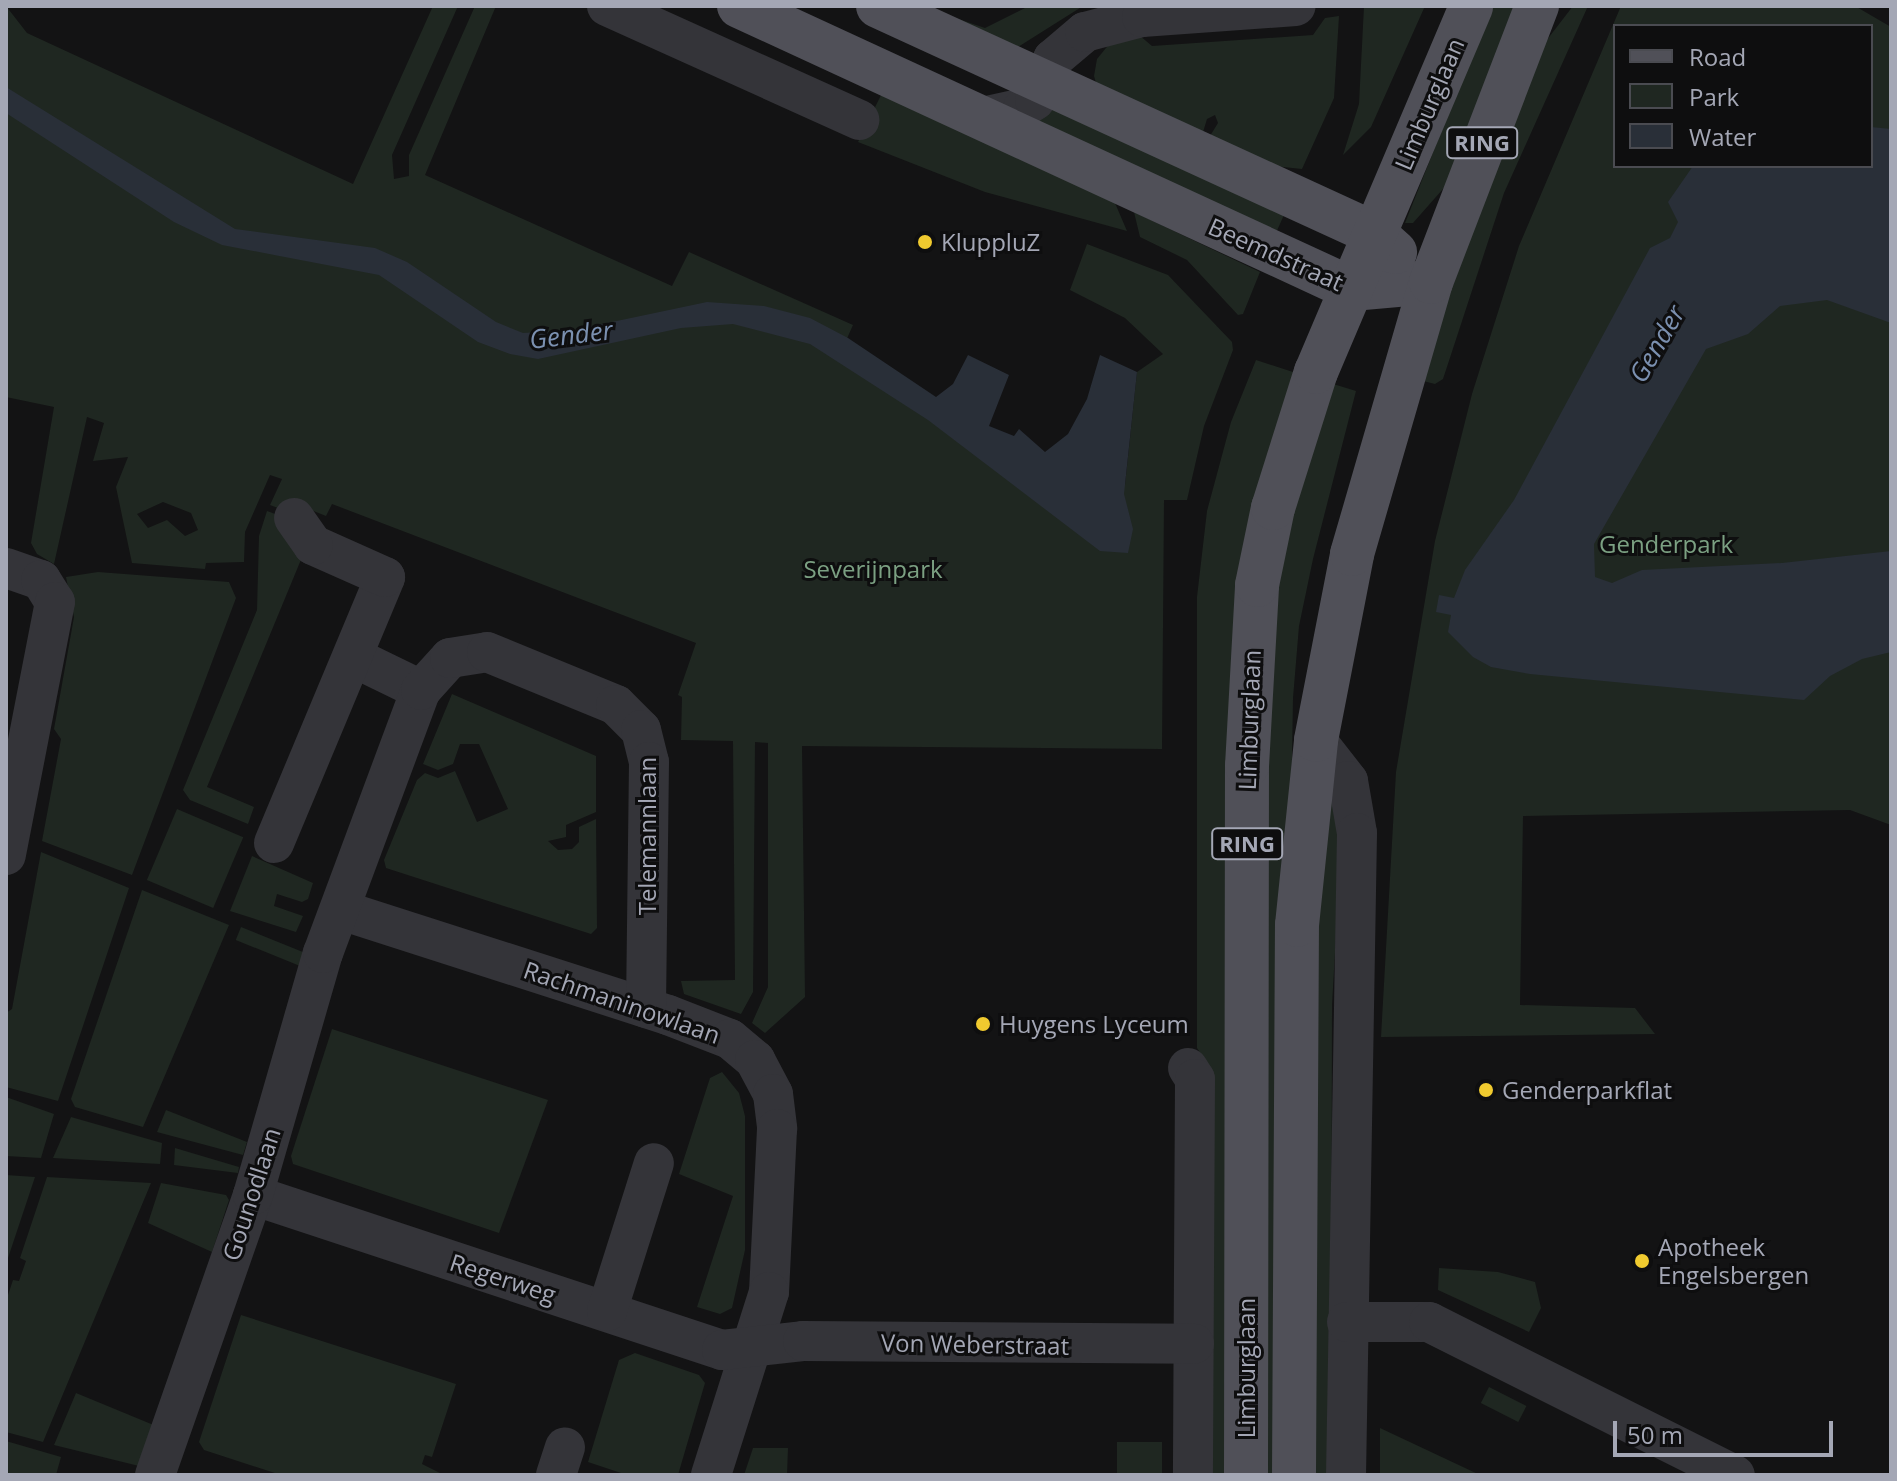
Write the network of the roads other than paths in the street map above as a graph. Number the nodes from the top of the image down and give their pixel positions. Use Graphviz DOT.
graph roads {
  1 [pos="607,6"];
  2 [pos="739,6"];
  3 [pos="878,6"];
  4 [pos="1296,6"];
  5 [pos="1471,6"];
  6 [pos="1537,6"];
  7 [pos="1555,6"];
  8 [pos="1514,55"];
  9 [pos="1041,84"];
  10 [pos="978,118"];
  11 [pos="859,120"];
  12 [pos="1375,234"];
  13 [pos="1431,282"];
  14 [pos="1352,289"];
  15 [pos="294,518"];
  16 [pos="24,574"];
  17 [pos="353,657"];
  18 [pos="421,690"];
  19 [pos="1316,740"];
  20 [pos="274,843"];
  21 [pos="6,855"];
  22 [pos="341,910"];
  23 [pos="646,1008"];
  24 [pos="1188,1068"];
  25 [pos="654,1163"];
  26 [pos="253,1195"];
  27 [pos="607,1311"];
  28 [pos="1347,1322"];
  29 [pos="1194,1344"];
  30 [pos="756,1346"];
  31 [pos="155,1475"];
  32 [pos="711,1475"];
  33 [pos="1193,1475"];
  34 [pos="1246,1475"];
  35 [pos="1294,1475"];
  36 [pos="1346,1475"];
  37 [pos="1735,1475"];
  1 -- 11 [label="street"];
  2 -- 10 [label="main road, Beemdstraat"];
  3 -- 9 [label="main road"];
  4 -- 9 [label="street"];
  5 -- 12 [label="main road, Limburglaan / RING"];
  6 -- 8 [label="main road, Limburglaan / RING"];
  7 -- 8 [label="street, Limburglaan"];
  8 -- 13 [label="main road, Limburglaan / RING"];
  9 -- 10 [label="street"];
  9 -- 12 [label="main road"];
  10 -- 14 [label="main road, Beemdstraat"];
  12 -- 13 [label="main road"];
  12 -- 14 [label="main road, Limburglaan / RING"];
  13 -- 14 [label="main road, Beemdstraat"];
  13 -- 19 [label="main road, Limburglaan / RING"];
  14 -- 34 [label="main road, Limburglaan / RING"];
  15 -- 17 [label="street"];
  16 -- 21 [label="street"];
  17 -- 18 [label="street"];
  17 -- 20 [label="street"];
  18 -- 22 [label="street, Telemannlaan"];
  18 -- 23 [label="street, Telemannlaan"];
  19 -- 28 [label="street"];
  19 -- 35 [label="main road, Limburglaan / RING"];
  22 -- 23 [label="street, Rachmaninowlaan"];
  22 -- 26 [label="street, Gounodlaan"];
  23 -- 30 [label="street, Rachmaninowlaan"];
  24 -- 29 [label="street"];
  25 -- 27 [label="street"];
  26 -- 27 [label="street, Regerweg"];
  26 -- 31 [label="street, Gounodlaan"];
  27 -- 30 [label="street, Regerweg"];
  28 -- 36 [label="street"];
  28 -- 37 [label="street"];
  29 -- 30 [label="street, Von Weberstraat"];
  29 -- 33 [label="street"];
  30 -- 32 [label="street, Rachmaninowlaan"];
}
